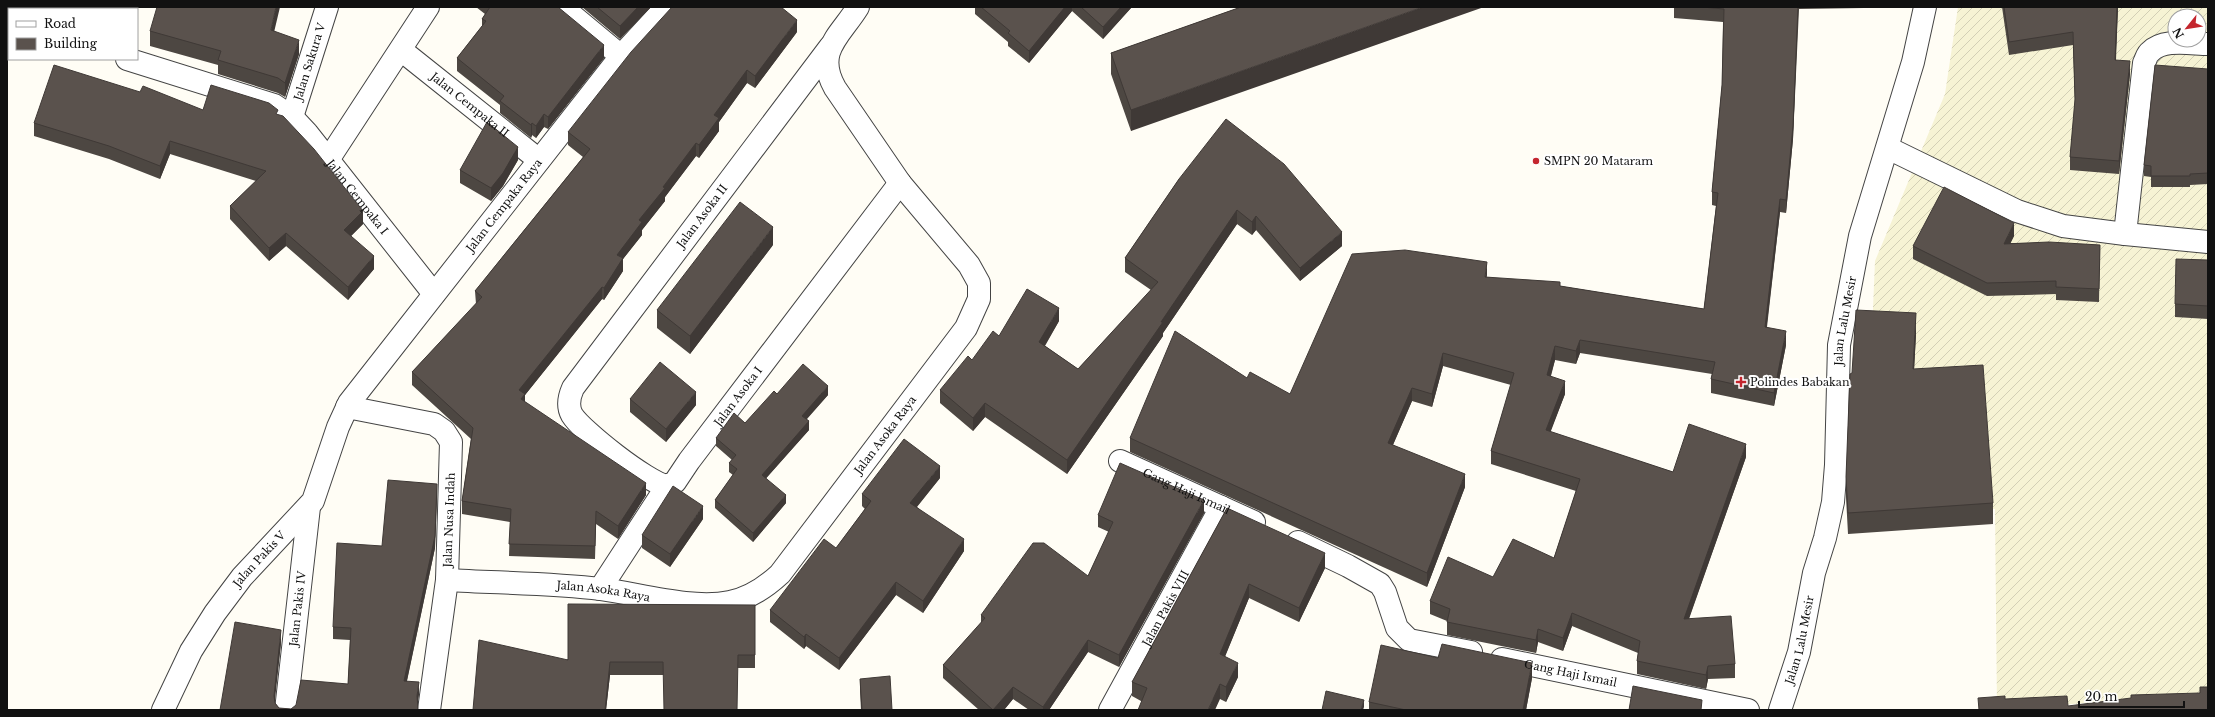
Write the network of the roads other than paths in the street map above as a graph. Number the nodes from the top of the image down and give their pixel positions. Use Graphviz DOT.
graph roads {
  1 [pos="327,7"];
  2 [pos="428,7"];
  3 [pos="562,7"];
  4 [pos="666,7"];
  5 [pos="858,7"];
  6 [pos="1925,7"];
  7 [pos="2208,44"];
  8 [pos="830,47"];
  9 [pos="401,50"];
  10 [pos="621,56"];
  11 [pos="130,60"];
  12 [pos="283,111"];
  13 [pos="1888,148"];
  14 [pos="328,160"];
  15 [pos="539,160"];
  16 [pos="900,183"];
  17 [pos="2125,234"];
  18 [pos="2208,242"];
  19 [pos="434,294"];
  20 [pos="347,407"];
  21 [pos="1120,461"];
  22 [pos="666,486"];
  23 [pos="309,507"];
  24 [pos="1221,507"];
  25 [pos="447,580"];
  26 [pos="600,589"];
  27 [pos="163,710"];
  28 [pos="286,710"];
  29 [pos="429,710"];
  30 [pos="1110,710"];
  31 [pos="1748,710"];
  32 [pos="1780,710"];
  1 -- 12 [label="street, Jalan Sakura V"];
  2 -- 9 [label="street"];
  3 -- 10 [label="street"];
  4 -- 10 [label="street, Jalan Cempaka Raya"];
  5 -- 8 [label="street, Jalan Asoka Raya"];
  6 -- 13 [label="street, Jalan Lalu Mesir"];
  7 -- 17 [label="street"];
  8 -- 16 [label="street, Jalan Asoka Raya"];
  8 -- 22 [label="street, Jalan Asoka II"];
  9 -- 14 [label="street"];
  9 -- 15 [label="street, Jalan Cempaka II"];
  10 -- 15 [label="street, Jalan Cempaka Raya"];
  11 -- 12 [label="street"];
  12 -- 14 [label="street, Jalan Cempaka I"];
  13 -- 17 [label="street"];
  13 -- 32 [label="street, Jalan Lalu Mesir"];
  14 -- 19 [label="street, Jalan Cempaka I"];
  15 -- 19 [label="street, Jalan Cempaka Raya"];
  16 -- 22 [label="street, Jalan Asoka I"];
  16 -- 26 [label="street, Jalan Asoka Raya"];
  17 -- 18 [label="street"];
  19 -- 20 [label="street, Jalan Cempaka Raya"];
  20 -- 23 [label="street, Jalan Pakis V"];
  20 -- 25 [label="street, Jalan Nusa Indah"];
  21 -- 24 [label="street, Gang Haji Ismail"];
  22 -- 26 [label="street, Jalan Asoka I"];
  23 -- 27 [label="street, Jalan Pakis V"];
  23 -- 28 [label="street, Jalan Pakis IV"];
  24 -- 30 [label="street, Jalan Pakis VIII"];
  24 -- 31 [label="street, Gang Haji Ismail"];
  25 -- 26 [label="street, Jalan Asoka Raya"];
  25 -- 29 [label="street, Jalan Nusa Indah"];
}
